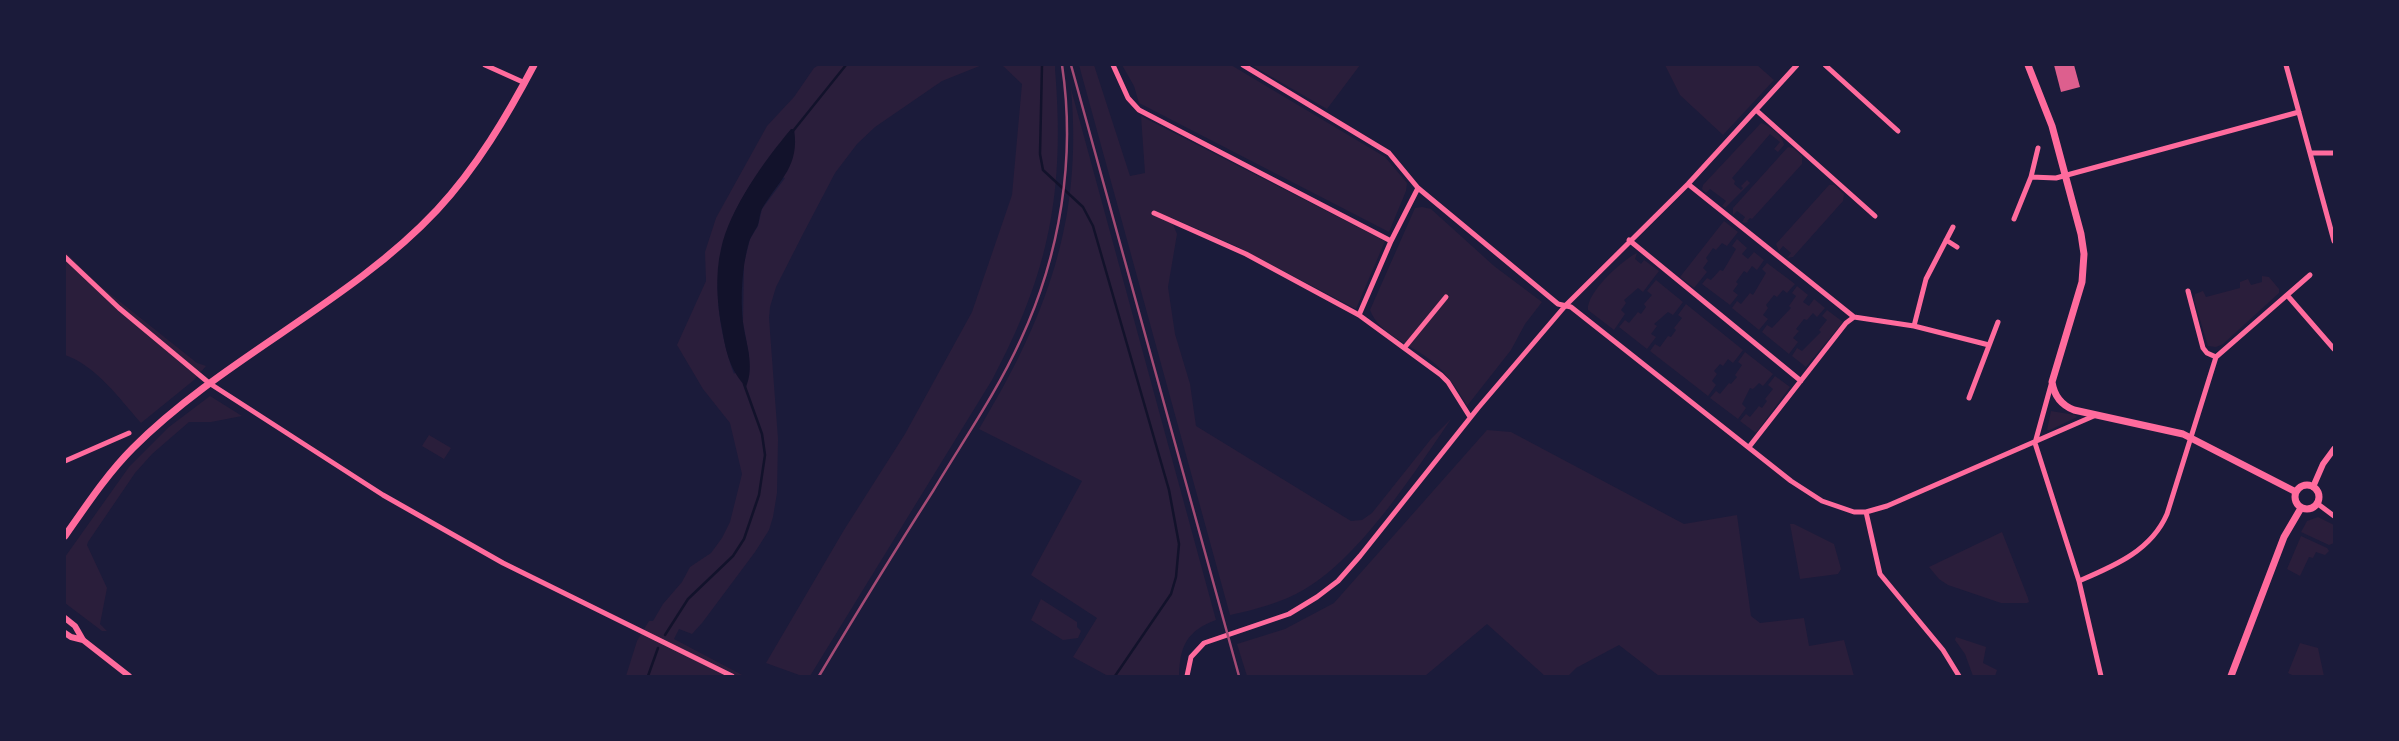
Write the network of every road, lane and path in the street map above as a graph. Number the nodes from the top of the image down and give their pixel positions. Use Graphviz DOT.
graph roads {
  1 [pos="485,65"];
  2 [pos="534,65"];
  3 [pos="1113,65"];
  4 [pos="1243,65"];
  5 [pos="1797,65"];
  6 [pos="1825,65"];
  7 [pos="2028,65"];
  8 [pos="2286,65"];
  9 [pos="525,83"];
  10 [pos="1756,110"];
  11 [pos="2299,112"];
  12 [pos="1898,131"];
  13 [pos="2038,148"];
  14 [pos="2310,153"];
  15 [pos="2334,153"];
  16 [pos="2065,176"];
  17 [pos="2031,177"];
  18 [pos="1688,184"];
  19 [pos="1418,188"];
  20 [pos="1154,213"];
  21 [pos="1875,216"];
  22 [pos="2014,219"];
  23 [pos="1953,227"];
  24 [pos="1629,240"];
  25 [pos="1946,240"];
  26 [pos="1391,241"];
  27 [pos="2334,241"];
  28 [pos="1957,247"];
  29 [pos="65,257"];
  30 [pos="2311,275"];
  31 [pos="2188,291"];
  32 [pos="2287,295"];
  33 [pos="1446,297"];
  34 [pos="1566,305"];
  35 [pos="1359,315"];
  36 [pos="1854,317"];
  37 [pos="1998,322"];
  38 [pos="1914,326"];
  39 [pos="1989,345"];
  40 [pos="1405,347"];
  41 [pos="2334,349"];
  42 [pos="2216,357"];
  43 [pos="1801,381"];
  44 [pos="2052,382"];
  45 [pos="209,383"];
  46 [pos="1969,398"];
  47 [pos="2096,415"];
  48 [pos="1469,417"];
  49 [pos="129,433"];
  50 [pos="2190,437"];
  51 [pos="2035,443"];
  52 [pos="1748,447"];
  53 [pos="2334,449"];
  54 [pos="65,461"];
  55 [pos="2313,486"];
  56 [pos="2296,492"];
  57 [pos="2318,504"];
  58 [pos="2301,508"];
  59 [pos="1866,512"];
  60 [pos="2334,516"];
  61 [pos="65,536"];
  62 [pos="2079,581"];
  63 [pos="65,618"];
  64 [pos="65,633"];
  65 [pos="83,640"];
  66 [pos="129,676"];
  67 [pos="732,676"];
  68 [pos="1187,676"];
  69 [pos="1959,676"];
  70 [pos="2101,676"];
  71 [pos="2231,676"];
  1 -- 9 [label="street"];
  2 -- 9 [label="main road"];
  3 -- 26 [label="street"];
  4 -- 19 [label="street"];
  5 -- 10 [label="street"];
  6 -- 12 [label="street"];
  7 -- 16 [label="main road"];
  8 -- 11 [label="street"];
  9 -- 45 [label="main road"];
  10 -- 18 [label="street"];
  10 -- 21 [label="street"];
  11 -- 14 [label="street"];
  11 -- 16 [label="street"];
  13 -- 17 [label="street"];
  14 -- 15 [label="street"];
  14 -- 27 [label="street"];
  16 -- 17 [label="street"];
  16 -- 44 [label="main road"];
  17 -- 22 [label="street"];
  18 -- 24 [label="street"];
  18 -- 36 [label="street"];
  19 -- 26 [label="street"];
  19 -- 34 [label="street"];
  20 -- 35 [label="street"];
  23 -- 25 [label="street"];
  24 -- 34 [label="street"];
  24 -- 43 [label="street"];
  25 -- 28 [label="street"];
  25 -- 38 [label="street"];
  26 -- 35 [label="street"];
  29 -- 45 [label="street"];
  30 -- 32 [label="street"];
  31 -- 42 [label="street"];
  32 -- 41 [label="street"];
  32 -- 42 [label="street"];
  33 -- 40 [label="street"];
  34 -- 48 [label="street"];
  34 -- 52 [label="street"];
  35 -- 40 [label="street"];
  36 -- 38 [label="street"];
  36 -- 43 [label="street"];
  37 -- 39 [label="street"];
  38 -- 39 [label="street"];
  39 -- 46 [label="street"];
  40 -- 48 [label="street"];
  42 -- 50 [label="street"];
  43 -- 52 [label="street"];
  44 -- 47 [label="main road"];
  44 -- 51 [label="street"];
  45 -- 61 [label="main road"];
  45 -- 67 [label="street"];
  47 -- 50 [label="main road"];
  47 -- 51 [label="street"];
  48 -- 68 [label="street"];
  49 -- 54 [label="street"];
  50 -- 56 [label="main road"];
  50 -- 62 [label="street"];
  51 -- 59 [label="street"];
  51 -- 62 [label="street"];
  52 -- 59 [label="street"];
  53 -- 55 [label="street"];
  55 -- 56 [label="main road"];
  55 -- 57 [label="main road"];
  56 -- 58 [label="main road"];
  57 -- 58 [label="main road"];
  57 -- 60 [label="street"];
  58 -- 71 [label="main road"];
  59 -- 69 [label="street"];
  62 -- 70 [label="street"];
  63 -- 65 [label="street"];
  64 -- 65 [label="street"];
  65 -- 66 [label="street"];
}
